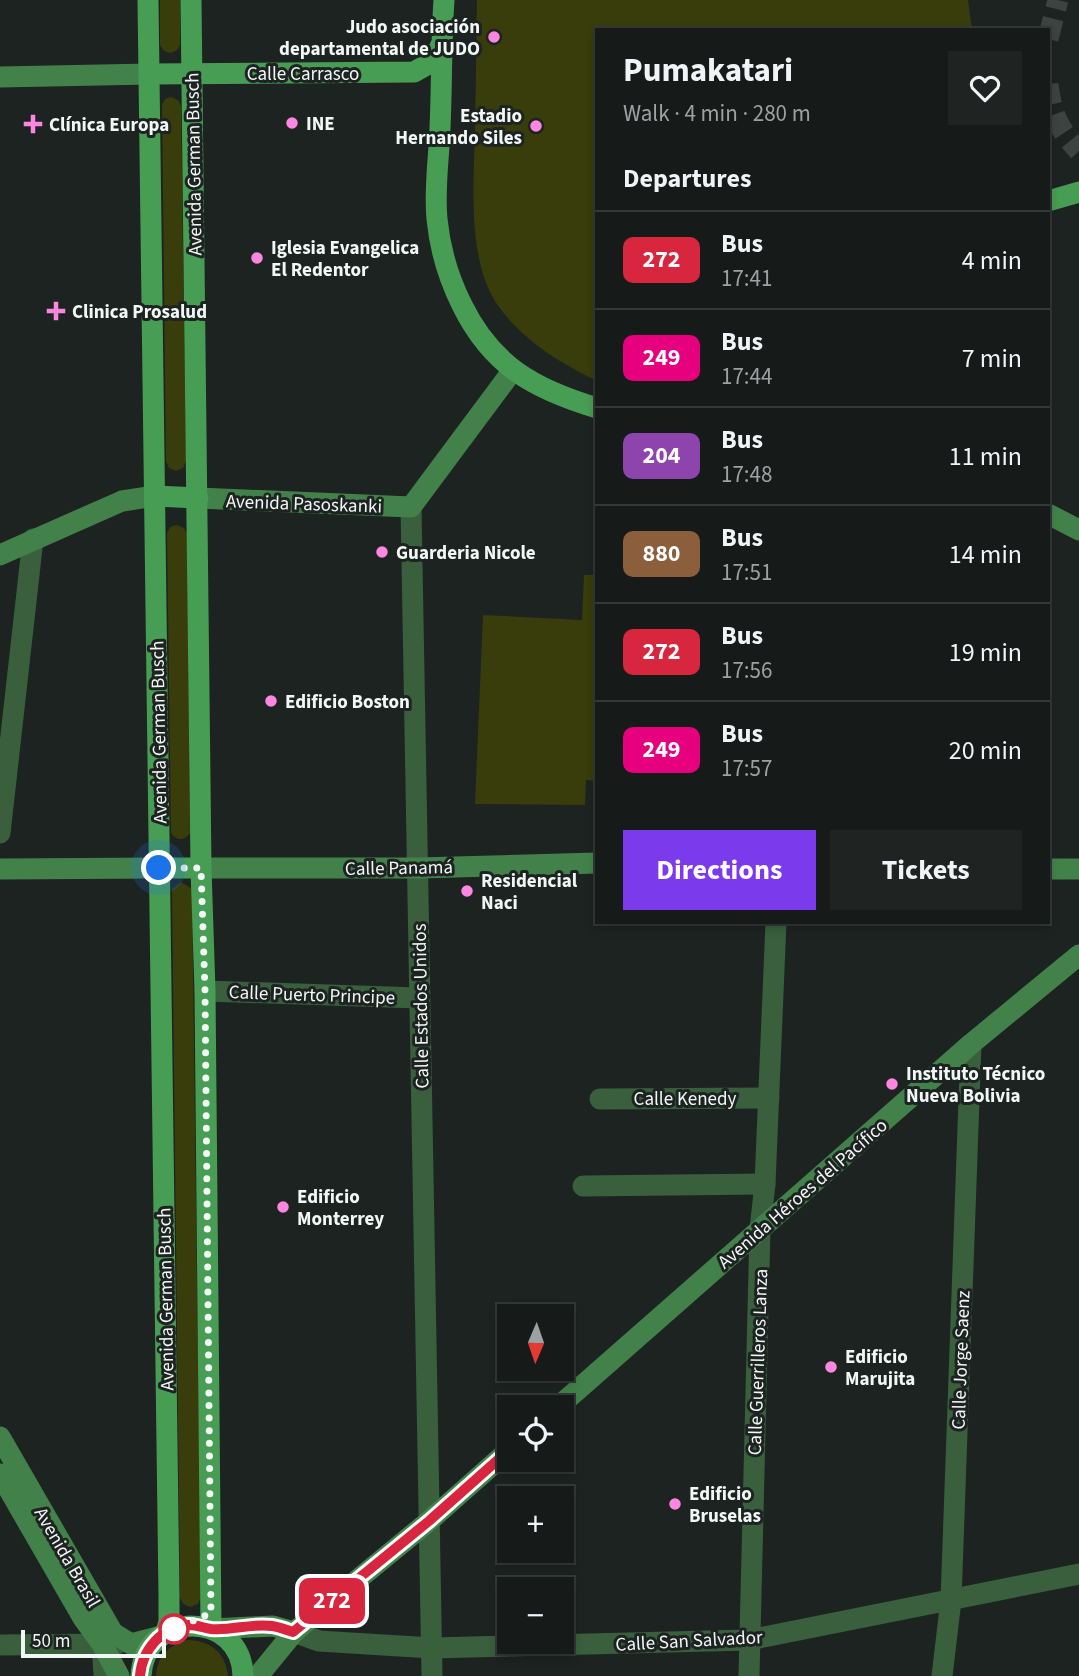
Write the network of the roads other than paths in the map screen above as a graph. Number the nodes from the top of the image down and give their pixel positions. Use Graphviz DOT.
graph roads {
  1 [pos="148,0"];
  2 [pos="191,0"];
  3 [pos="444,0"];
  4 [pos="441,45"];
  5 [pos="414,72"];
  6 [pos="150,74"];
  7 [pos="192,74"];
  8 [pos="0,77"];
  9 [pos="441,103"];
  10 [pos="1079,192"];
  11 [pos="1050,200"];
  12 [pos="513,370"];
  13 [pos="595,407"];
  14 [pos="155,496"];
  15 [pos="198,498"];
  16 [pos="411,506"];
  17 [pos="1050,515"];
  18 [pos="1079,530"];
  19 [pos="33,539"];
  20 [pos="0,555"];
  21 [pos="0,833"];
  22 [pos="595,863"];
  23 [pos="159,868"];
  24 [pos="201,868"];
  25 [pos="419,868"];
  26 [pos="0,869"];
  27 [pos="1050,869"];
  28 [pos="1079,869"];
  29 [pos="776,924"];
  30 [pos="1079,955"];
  31 [pos="205,991"];
  32 [pos="419,998"];
  33 [pos="971,1044"];
  34 [pos="600,1098"];
  35 [pos="769,1098"];
  36 [pos="765,1184"];
  37 [pos="583,1186"];
  38 [pos="760,1229"];
  39 [pos="572,1395"];
  40 [pos="0,1437"];
  41 [pos="497,1461"];
  42 [pos="0,1474"];
  43 [pos="35,1518"];
  44 [pos="429,1521"];
  45 [pos="1079,1574"];
  46 [pos="951,1600"];
  47 [pos="211,1629"];
  48 [pos="293,1632"];
  49 [pos="162,1635"];
  50 [pos="749,1640"];
  51 [pos="0,1644"];
  52 [pos="102,1644"];
  53 [pos="131,1644"];
  54 [pos="432,1648"];
  55 [pos="277,1666"];
  56 [pos="104,1676"];
  57 [pos="119,1676"];
  58 [pos="141,1676"];
  59 [pos="243,1676"];
  60 [pos="258,1676"];
  61 [pos="432,1676"];
  62 [pos="749,1676"];
  63 [pos="942,1676"];
  1 -- 6 [label="main road, Avenida German Busch"];
  2 -- 7 [label="main road, Avenida German Busch"];
  3 -- 4 [label="main road"];
  4 -- 5 [label="main road"];
  4 -- 9 [label="main road"];
  5 -- 7 [label="main road, Calle Carrasco"];
  5 -- 9 [label="main road"];
  6 -- 7 [label="main road, Calle Carrasco"];
  6 -- 8 [label="main road"];
  6 -- 14 [label="main road, Avenida German Busch"];
  7 -- 15 [label="main road, Avenida German Busch"];
  9 -- 12 [label="main road"];
  10 -- 11 [label="main road"];
  12 -- 13 [label="main road"];
  12 -- 16 [label="main road"];
  14 -- 15 [label="main road"];
  14 -- 19 [label="main road"];
  14 -- 23 [label="main road, Avenida German Busch"];
  15 -- 16 [label="main road, Avenida Pasoskanki"];
  15 -- 24 [label="main road, Avenida German Busch"];
  16 -- 25 [label="street, Calle Estados Unidos"];
  17 -- 18 [label="main road"];
  19 -- 20 [label="main road"];
  19 -- 21 [label="street"];
  22 -- 25 [label="main road, Calle Panamá"];
  23 -- 24 [label="main road"];
  23 -- 26 [label="main road"];
  23 -- 49 [label="main road, Avenida German Busch"];
  24 -- 25 [label="main road, Calle Panamá"];
  24 -- 31 [label="main road, Avenida German Busch"];
  25 -- 32 [label="street, Calle Estados Unidos"];
  27 -- 28 [label="main road"];
  29 -- 35 [label="street, Calle Guerrilleros Lanza"];
  30 -- 33 [label="main road, Avenida Héroes del Pacífico"];
  31 -- 32 [label="street, Calle Puerto Principe"];
  31 -- 47 [label="main road, Avenida German Busch"];
  32 -- 44 [label="street, Calle Estados Unidos"];
  33 -- 38 [label="main road, Avenida Héroes del Pacífico"];
  33 -- 46 [label="street, Calle Jorge Saenz"];
  34 -- 35 [label="street, Calle Kenedy"];
  35 -- 36 [label="street, Calle Guerrilleros Lanza"];
  36 -- 37 [label="street"];
  36 -- 38 [label="street, Calle Guerrilleros Lanza"];
  38 -- 39 [label="main road, Avenida Héroes del Pacífico"];
  38 -- 50 [label="street, Calle Guerrilleros Lanza"];
  40 -- 43 [label="main road, Avenida Brasil"];
  41 -- 44 [label="main road"];
  42 -- 43 [label="main road, Avenida Brasil"];
  43 -- 52 [label="main road, Avenida Brasil"];
  43 -- 53 [label="main road, Avenida Brasil"];
  44 -- 48 [label="main road"];
  44 -- 54 [label="street, Calle Estados Unidos"];
  45 -- 46 [label="street, Calle San Salvador"];
  46 -- 50 [label="street, Calle San Salvador"];
  46 -- 63 [label="street, Calle Jorge Saenz"];
  47 -- 48 [label="main road"];
  47 -- 49 [label="main road"];
  47 -- 59 [label="main road"];
  48 -- 54 [label="street, Calle San Salvador"];
  48 -- 55 [label="main road"];
  49 -- 53 [label="main road"];
  49 -- 58 [label="main road"];
  50 -- 54 [label="street, Calle San Salvador"];
  50 -- 62 [label="street, Calle Guerrilleros Lanza"];
  51 -- 52 [label="street"];
  52 -- 53 [label="street"];
  52 -- 56 [label="street"];
  52 -- 57 [label="main road, Avenida Brasil"];
  54 -- 61 [label="street, Calle Estados Unidos"];
  55 -- 60 [label="main road"];
}
